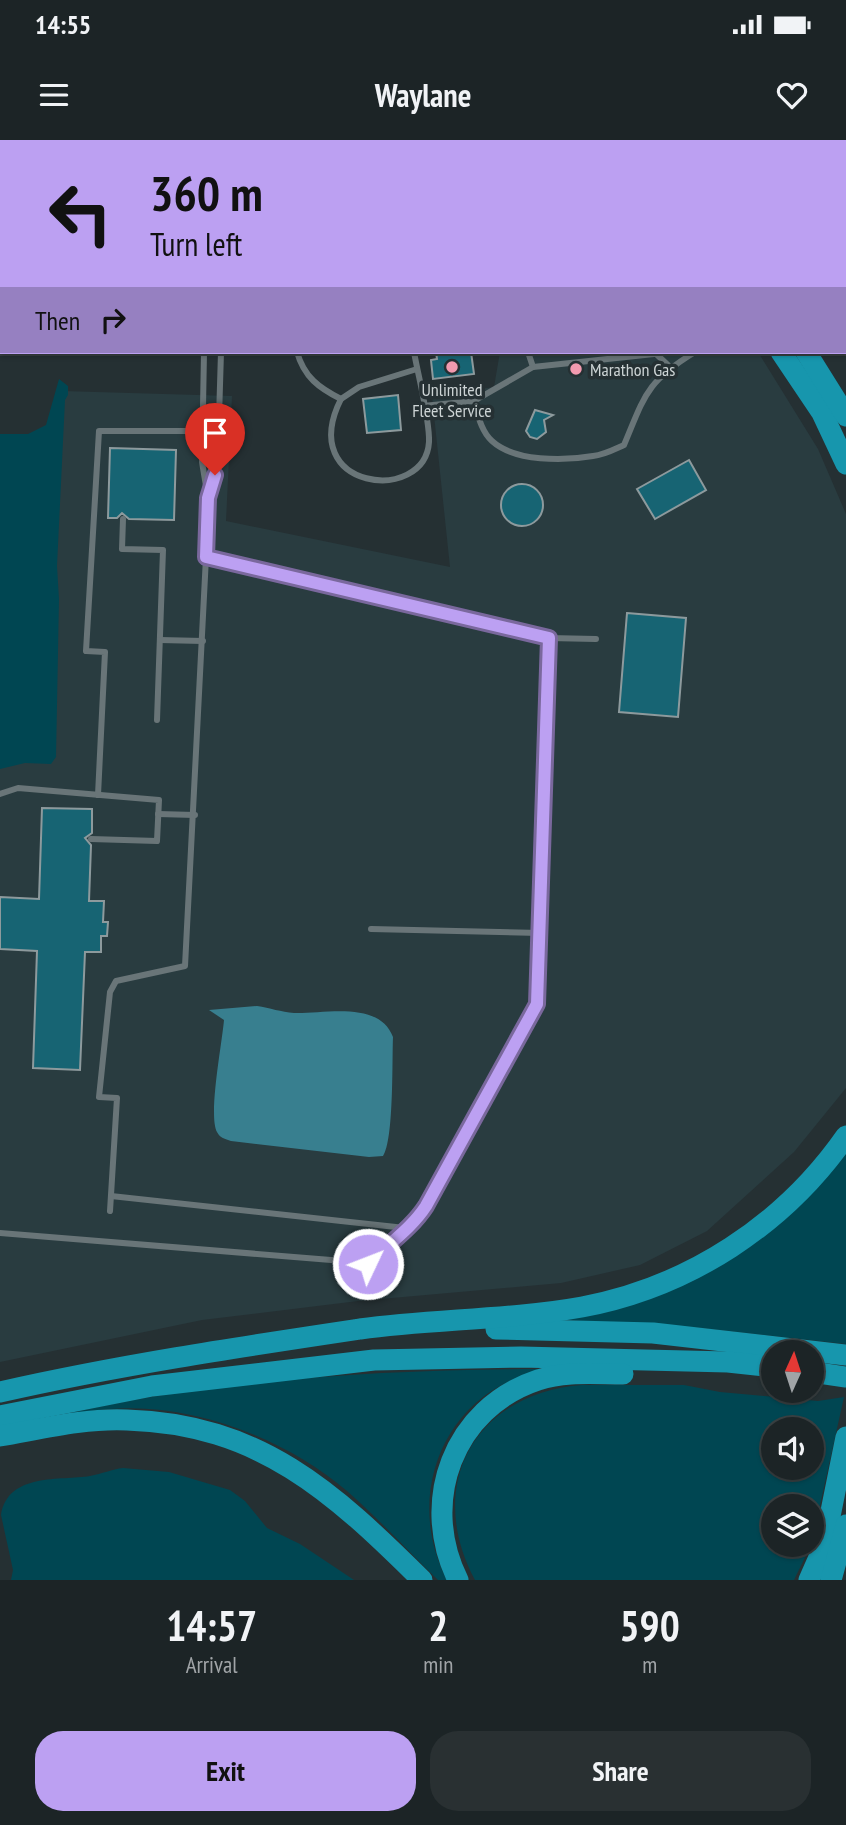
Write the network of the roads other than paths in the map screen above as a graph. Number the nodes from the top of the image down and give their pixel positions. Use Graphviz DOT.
graph roads {
  1 [pos="204,354"];
  2 [pos="221,354"];
  3 [pos="298,354"];
  4 [pos="414,354"];
  5 [pos="529,354"];
  6 [pos="639,354"];
  7 [pos="655,354"];
  8 [pos="692,354"];
  9 [pos="782,354"];
  10 [pos="807,354"];
  11 [pos="608,356"];
  12 [pos="533,367"];
  13 [pos="670,367"];
  14 [pos="416,369"];
  15 [pos="341,399"];
  16 [pos="474,401"];
  17 [pos="423,406"];
  18 [pos="846,416"];
  19 [pos="203,431"];
  20 [pos="846,464"];
  21 [pos="208,498"];
  22 [pos="123,519"];
  23 [pos="206,557"];
  24 [pos="549,638"];
  25 [pos="596,639"];
  26 [pos="160,640"];
  27 [pos="203,641"];
  28 [pos="157,720"];
  29 [pos="0,794"];
  30 [pos="98,795"];
  31 [pos="158,814"];
  32 [pos="195,815"];
  33 [pos="91,839"];
  34 [pos="371,929"];
  35 [pos="540,933"];
  36 [pos="846,1136"];
  37 [pos="111,1196"];
  38 [pos="110,1211"];
  39 [pos="405,1228"];
  40 [pos="0,1233"];
  41 [pos="302,1339"];
  42 [pos="846,1355"];
  43 [pos="728,1362"];
  44 [pos="761,1366"];
  45 [pos="824,1374"];
  46 [pos="846,1377"];
  47 [pos="0,1392"];
  48 [pos="0,1416"];
  49 [pos="0,1436"];
  50 [pos="846,1437"];
  51 [pos="846,1525"];
  52 [pos="422,1580"];
  53 [pos="458,1580"];
  54 [pos="809,1580"];
  55 [pos="831,1580"];
  1 -- 19 [label="lane"];
  2 -- 21 [label="lane"];
  3 -- 15 [label="lane"];
  4 -- 14 [label="lane"];
  5 -- 12 [label="lane"];
  6 -- 11 [label="lane"];
  7 -- 13 [label="lane"];
  8 -- 13 [label="lane"];
  9 -- 20 [label="highway"];
  10 -- 18 [label="highway"];
  11 -- 12 [label="lane"];
  12 -- 16 [label="lane"];
  13 -- 16 [label="lane"];
  14 -- 15 [label="lane"];
  14 -- 17 [label="lane"];
  15 -- 17 [label="lane"];
  16 -- 17 [label="lane"];
  19 -- 21 [label="lane"];
  19 -- 30 [label="lane"];
  21 -- 23 [label="lane"];
  22 -- 26 [label="lane"];
  23 -- 24 [label="lane"];
  23 -- 27 [label="lane"];
  24 -- 25 [label="lane"];
  24 -- 35 [label="lane"];
  26 -- 27 [label="lane"];
  26 -- 28 [label="lane"];
  27 -- 32 [label="lane"];
  29 -- 30 [label="lane"];
  30 -- 31 [label="lane"];
  31 -- 32 [label="lane"];
  31 -- 33 [label="lane"];
  32 -- 37 [label="lane"];
  34 -- 35 [label="lane"];
  35 -- 39 [label="lane"];
  36 -- 41 [label="highway"];
  37 -- 38 [label="lane"];
  37 -- 39 [label="lane"];
  39 -- 40 [label="lane"];
  41 -- 42 [label="highway"];
  41 -- 47 [label="highway"];
  43 -- 44 [label="highway"];
  43 -- 48 [label="highway"];
  43 -- 53 [label="highway"];
  45 -- 46 [label="highway"];
  49 -- 52 [label="highway"];
  50 -- 54 [label="highway"];
  51 -- 55 [label="highway"];
}
